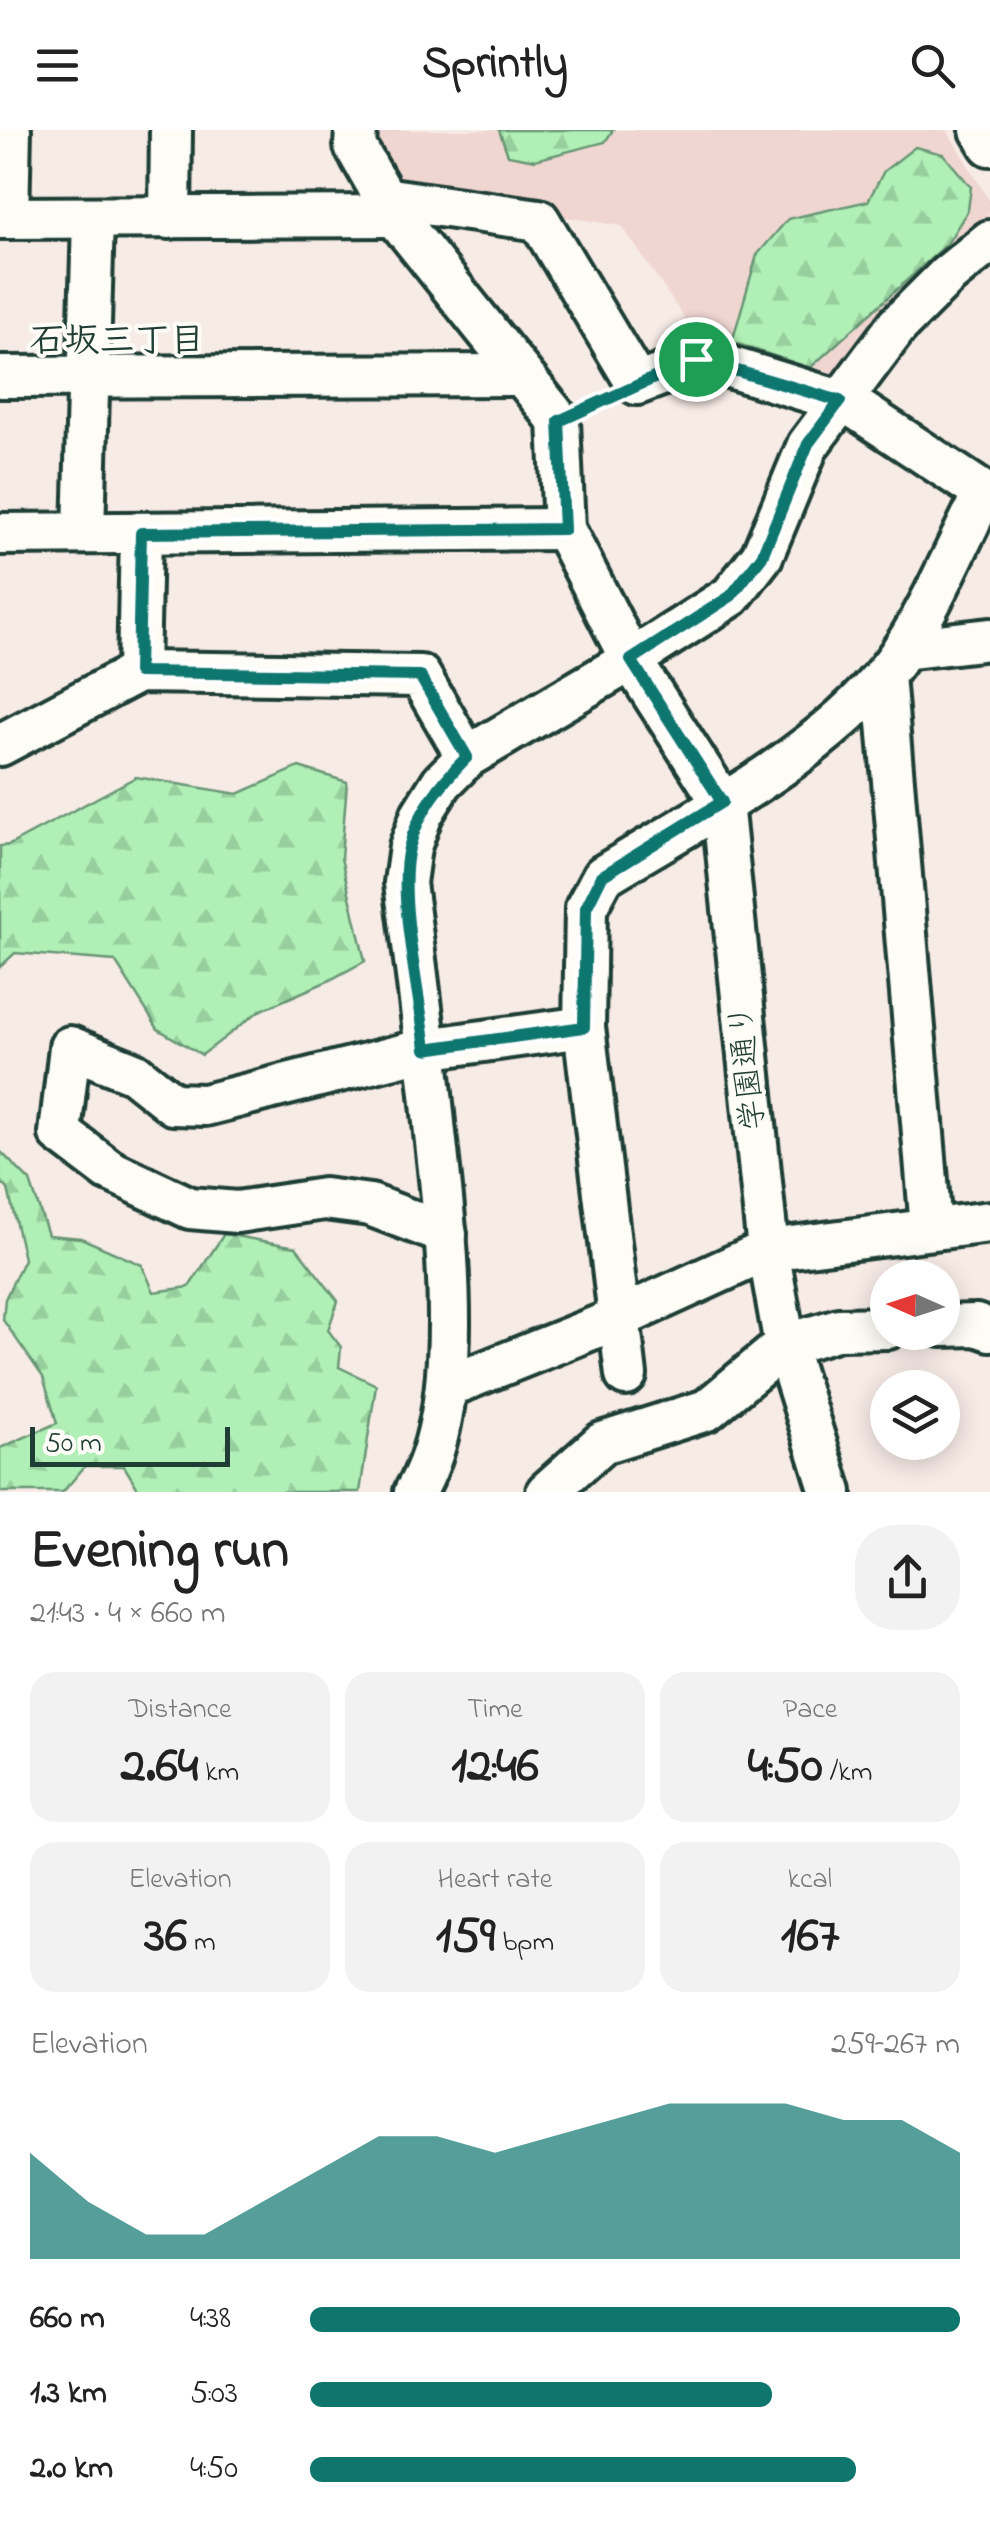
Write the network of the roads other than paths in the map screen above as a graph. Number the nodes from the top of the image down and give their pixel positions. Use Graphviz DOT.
graph roads {
  1 [pos="10,130"];
  2 [pos="171,130"];
  3 [pos="356,130"];
  4 [pos="982,130"];
  5 [pos="990,145"];
  6 [pos="389,207"];
  7 [pos="4,218"];
  8 [pos="94,218"];
  9 [pos="170,218"];
  10 [pos="990,241"];
  11 [pos="522,375"];
  12 [pos="0,377"];
  13 [pos="88,378"];
  14 [pos="841,400"];
  15 [pos="988,490"];
  16 [pos="564,529"];
  17 [pos="84,532"];
  18 [pos="141,533"];
  19 [pos="0,534"];
  20 [pos="990,639"];
  21 [pos="631,660"];
  22 [pos="894,662"];
  23 [pos="138,672"];
  24 [pos="0,745"];
  25 [pos="467,757"];
  26 [pos="722,802"];
  27 [pos="584,1027"];
  28 [pos="426,1049"];
  29 [pos="990,1222"];
  30 [pos="932,1228"];
  31 [pos="446,1234"];
  32 [pos="768,1250"];
  33 [pos="619,1318"];
  34 [pos="960,1326"];
  35 [pos="870,1329"];
  36 [pos="990,1330"];
  37 [pos="785,1345"];
  38 [pos="626,1376"];
  39 [pos="447,1387"];
  40 [pos="568,1484"];
  41 [pos="415,1492"];
  42 [pos="832,1492"];
  1 -- 7 [label="street"];
  2 -- 9 [label="street"];
  3 -- 6 [label="street"];
  4 -- 5 [label="street"];
  6 -- 9 [label="street"];
  6 -- 11 [label="street"];
  6 -- 14 [label="street"];
  7 -- 8 [label="street"];
  8 -- 9 [label="street"];
  8 -- 13 [label="street"];
  10 -- 14 [label="street"];
  11 -- 13 [label="street"];
  11 -- 16 [label="street"];
  12 -- 13 [label="street"];
  13 -- 17 [label="street"];
  14 -- 15 [label="street"];
  14 -- 21 [label="street"];
  15 -- 22 [label="street"];
  16 -- 18 [label="street"];
  16 -- 21 [label="street, 学園通り"];
  17 -- 18 [label="street"];
  17 -- 19 [label="street"];
  18 -- 23 [label="street"];
  20 -- 22 [label="street"];
  21 -- 25 [label="street"];
  21 -- 26 [label="street, 学園通り"];
  22 -- 26 [label="street"];
  22 -- 30 [label="street"];
  23 -- 24 [label="street"];
  23 -- 25 [label="street"];
  25 -- 28 [label="street"];
  26 -- 27 [label="street"];
  26 -- 32 [label="street, 学園通り"];
  27 -- 28 [label="street"];
  27 -- 33 [label="street"];
  28 -- 31 [label="street"];
  28 -- 31 [label="street"];
  29 -- 30 [label="street"];
  30 -- 32 [label="street"];
  31 -- 39 [label="street"];
  32 -- 33 [label="street"];
  32 -- 37 [label="street, 学園通り"];
  33 -- 38 [label="street"];
  33 -- 39 [label="street"];
  34 -- 36 [label="street"];
  35 -- 37 [label="street"];
  37 -- 40 [label="street"];
  37 -- 42 [label="street, 学園通り"];
  39 -- 41 [label="street"];
}
